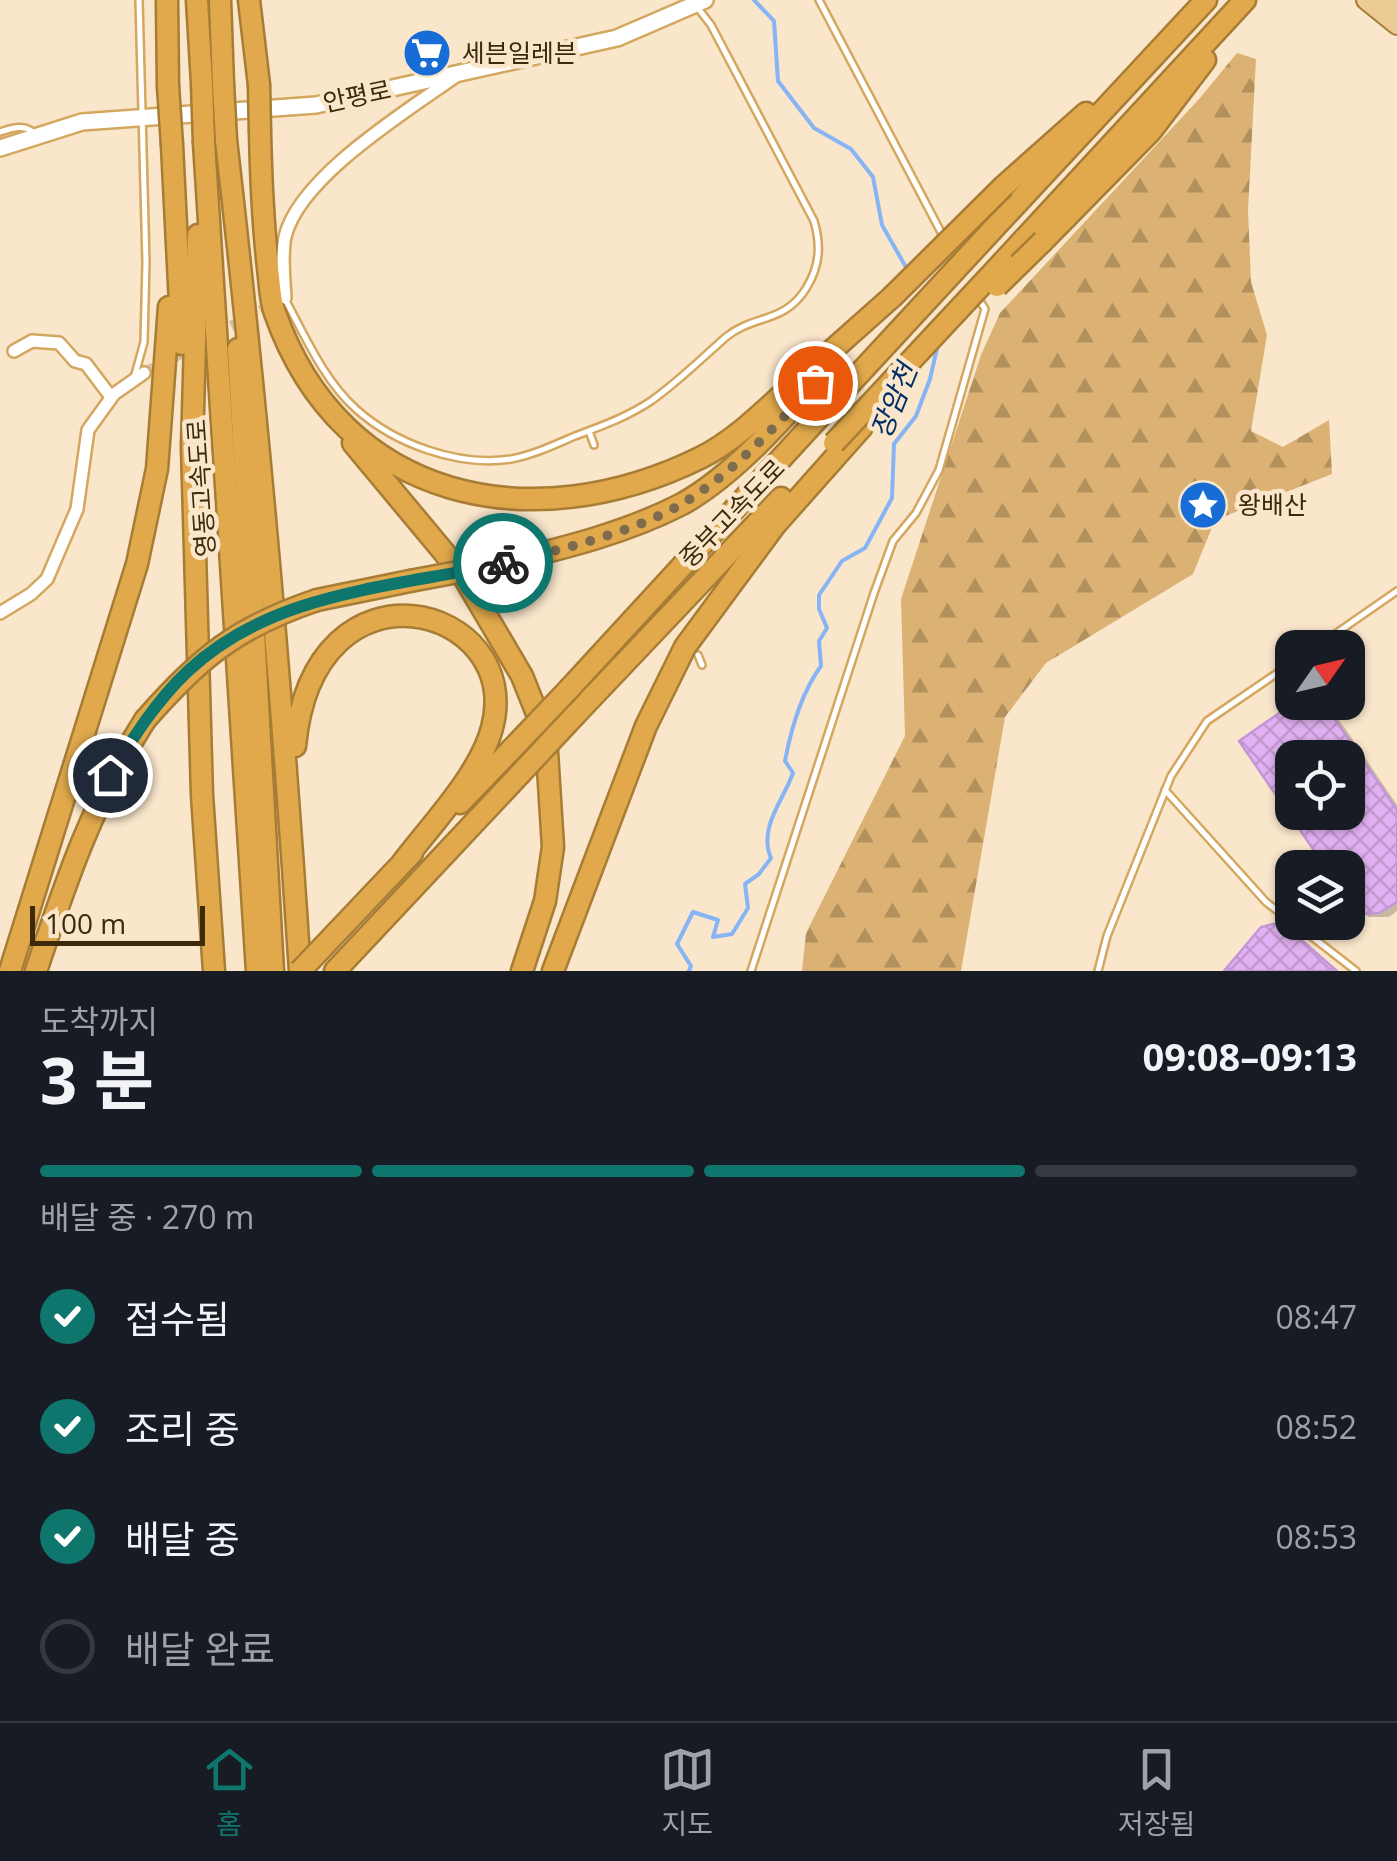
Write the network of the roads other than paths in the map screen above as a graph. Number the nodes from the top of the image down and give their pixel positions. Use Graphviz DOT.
graph roads {
  1 [pos="139,0"];
  2 [pos="167,0"];
  3 [pos="197,0"];
  4 [pos="220,0"];
  5 [pos="249,0"];
  6 [pos="819,0"];
  7 [pos="1204,0"];
  8 [pos="1246,0"];
  9 [pos="1366,0"];
  10 [pos="1388,0"];
  11 [pos="698,1"];
  12 [pos="1397,7"];
  13 [pos="1397,25"];
  14 [pos="460,73"];
  15 [pos="140,116"];
  16 [pos="0,132"];
  17 [pos="36,134"];
  18 [pos="226,140"];
  19 [pos="204,143"];
  20 [pos="0,148"];
  21 [pos="175,205"];
  22 [pos="946,243"];
  23 [pos="956,260"];
  24 [pos="892,297"];
  25 [pos="285,298"];
  26 [pos="14,351"];
  27 [pos="139,377"];
  28 [pos="111,397"];
  29 [pos="324,399"];
  30 [pos="589,431"];
  31 [pos="594,445"];
  32 [pos="1397,592"];
  33 [pos="0,613"];
  34 [pos="1341,630"];
  35 [pos="698,655"];
  36 [pos="702,665"];
  37 [pos="1275,674"];
  38 [pos="1165,790"];
  39 [pos="290,803"];
  40 [pos="403,862"];
  41 [pos="1275,909"];
  42 [pos="1316,940"];
  43 [pos="10,971"];
  44 [pos="36,971"];
  45 [pos="202,971"];
  46 [pos="214,971"];
  47 [pos="257,971"];
  48 [pos="273,971"];
  49 [pos="300,971"];
  50 [pos="335,971"];
  51 [pos="522,971"];
  52 [pos="552,971"];
  53 [pos="751,971"];
  54 [pos="1098,971"];
  55 [pos="1356,971"];
  1 -- 15 [label="lane"];
  2 -- 21 [label="highway, bridge"];
  3 -- 19 [label="highway, 영동고속도로, bridge"];
  4 -- 18 [label="highway, 영동고속도로, bridge"];
  5 -- 29 [label="highway, bridge"];
  6 -- 22 [label="lane"];
  7 -- 24 [label="highway, bridge"];
  7 -- 40 [label="highway, 중부고속도로, bridge"];
  8 -- 50 [label="highway, 중부고속도로, bridge"];
  8 -- 52 [label="highway, bridge"];
  9 -- 13 [label="main road"];
  10 -- 12 [label="main road"];
  11 -- 14 [label="street, 안평로"];
  11 -- 30 [label="lane"];
  14 -- 15 [label="street, 안평로"];
  14 -- 25 [label="street"];
  15 -- 17 [label="street, 안평로"];
  15 -- 27 [label="lane"];
  16 -- 17 [label="lane"];
  17 -- 20 [label="street, 안평로"];
  18 -- 39 [label="highway"];
  18 -- 48 [label="highway, 영동고속도로"];
  19 -- 46 [label="highway"];
  19 -- 47 [label="highway, 영동고속도로"];
  21 -- 43 [label="highway"];
  21 -- 45 [label="highway"];
  23 -- 53 [label="lane"];
  24 -- 29 [label="highway"];
  24 -- 44 [label="highway, bridge"];
  25 -- 30 [label="lane"];
  26 -- 28 [label="street"];
  27 -- 28 [label="street"];
  28 -- 33 [label="street"];
  29 -- 51 [label="highway"];
  30 -- 31 [label="lane"];
  32 -- 34 [label="lane"];
  35 -- 36 [label="lane"];
  37 -- 38 [label="lane"];
  38 -- 41 [label="lane"];
  38 -- 54 [label="lane"];
  39 -- 40 [label="highway"];
  39 -- 49 [label="highway"];
  40 -- 49 [label="highway, 중부고속도로, bridge"];
  42 -- 55 [label="lane"];
}
